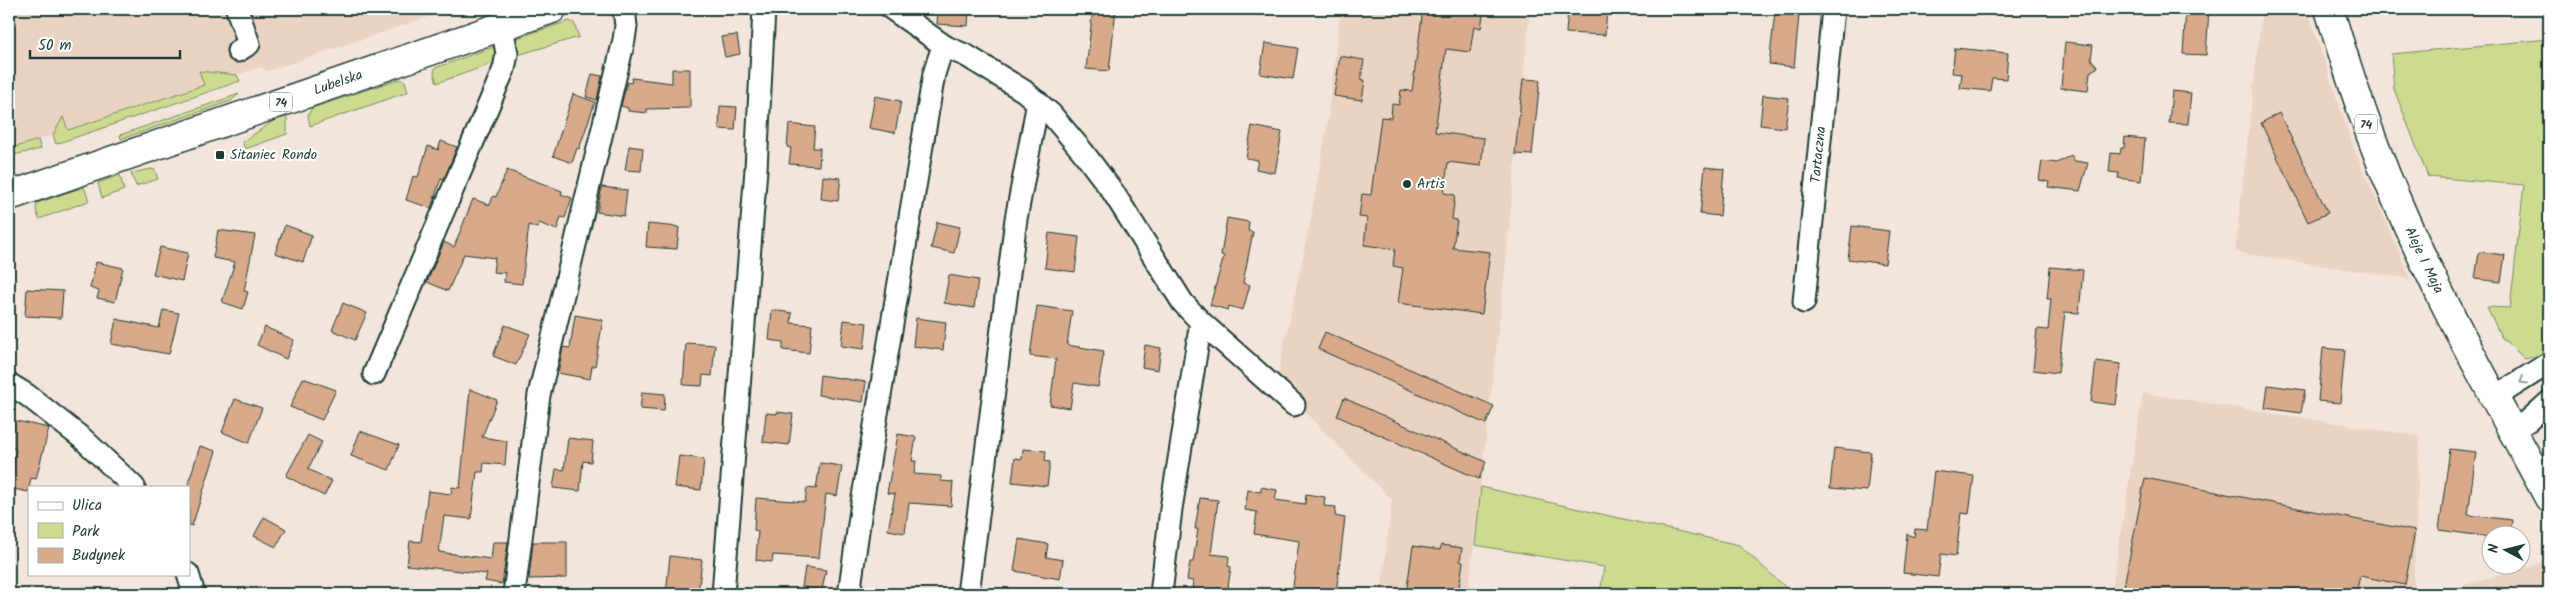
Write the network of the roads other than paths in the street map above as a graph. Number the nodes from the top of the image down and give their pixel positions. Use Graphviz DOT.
graph roads {
  1 [pos="236,9"];
  2 [pos="552,9"];
  3 [pos="624,9"];
  4 [pos="764,9"];
  5 [pos="892,9"];
  6 [pos="1833,9"];
  7 [pos="2328,9"];
  8 [pos="502,26"];
  9 [pos="946,47"];
  10 [pos="238,52"];
  11 [pos="1038,102"];
  12 [pos="9,196"];
  13 [pos="1804,302"];
  14 [pos="1200,322"];
  15 [pos="2549,363"];
  16 [pos="374,374"];
  17 [pos="9,384"];
  18 [pos="2495,397"];
  19 [pos="2549,402"];
  20 [pos="1294,405"];
  21 [pos="2513,430"];
  22 [pos="133,486"];
  23 [pos="2549,498"];
  24 [pos="189,576"];
  25 [pos="194,594"];
  26 [pos="514,594"];
  27 [pos="723,594"];
  28 [pos="849,594"];
  29 [pos="968,594"];
  30 [pos="1161,594"];
  1 -- 10 [label="street"];
  2 -- 8 [label="main road, Lubelska / 74"];
  3 -- 26 [label="street"];
  4 -- 27 [label="street"];
  5 -- 9 [label="street"];
  6 -- 13 [label="street, Tartaczna"];
  7 -- 18 [label="main road, Aleje 1 Maja / 74"];
  8 -- 12 [label="main road, Lubelska / 74"];
  8 -- 16 [label="street"];
  9 -- 11 [label="street"];
  9 -- 28 [label="street"];
  11 -- 14 [label="street"];
  11 -- 29 [label="street"];
  14 -- 20 [label="street"];
  14 -- 30 [label="street"];
  15 -- 18 [label="street, one-way"];
  17 -- 22 [label="street"];
  18 -- 21 [label="main road, Aleje 1 Maja / 74"];
  19 -- 21 [label="street"];
  21 -- 23 [label="main road, Aleje 1 Maja / 74"];
  24 -- 25 [label="street"];
}
